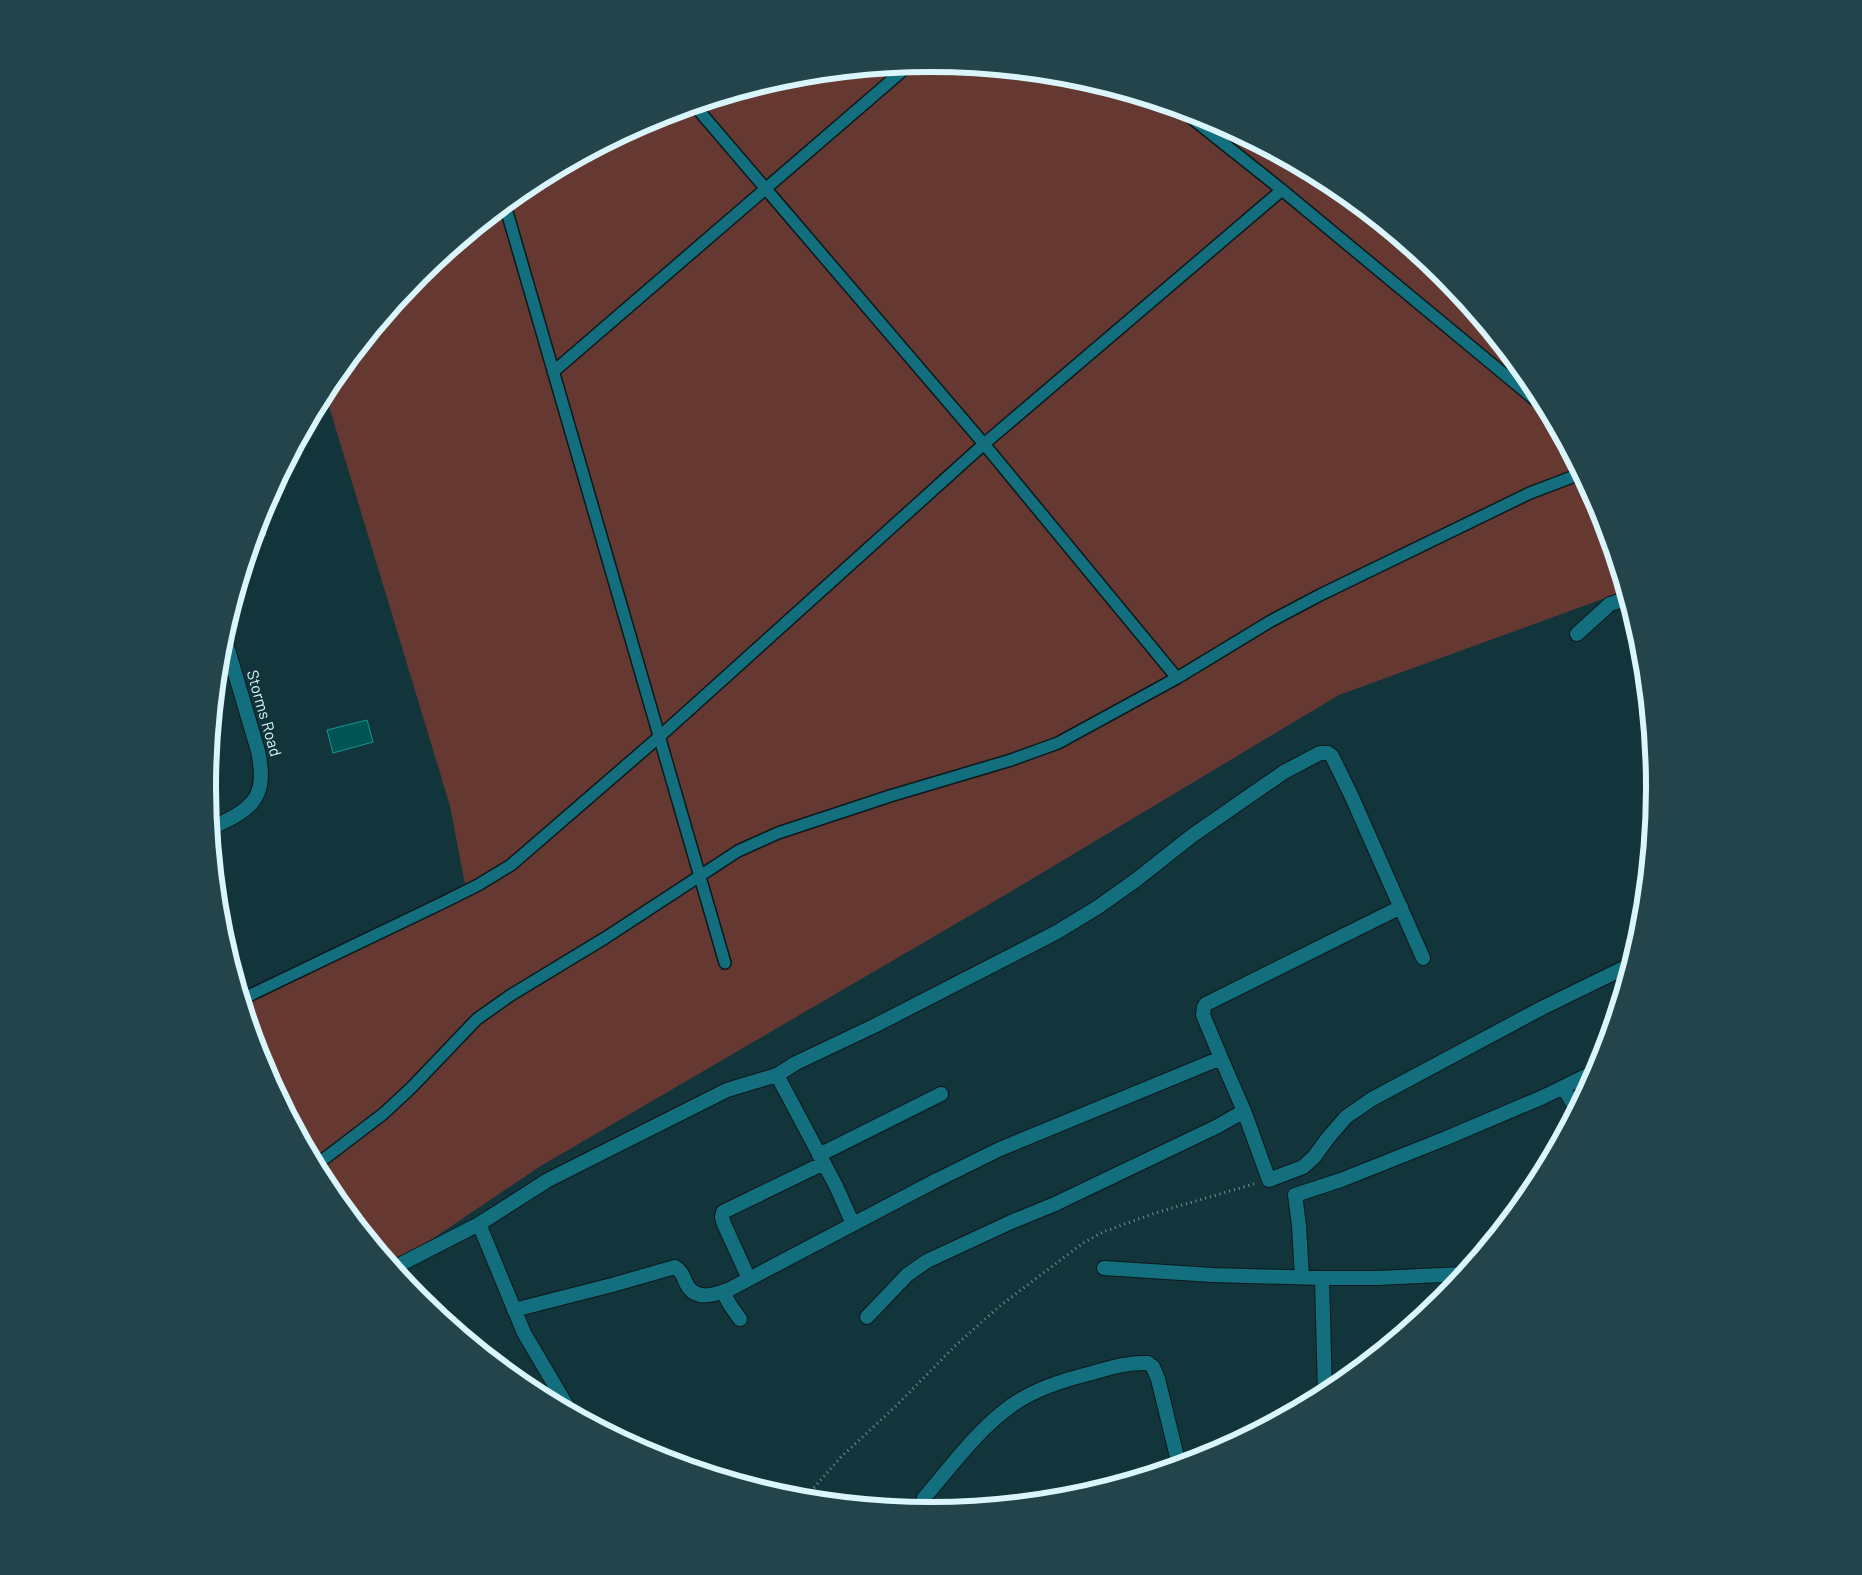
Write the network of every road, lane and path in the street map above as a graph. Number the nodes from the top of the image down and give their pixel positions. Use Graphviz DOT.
graph roads {
  1 [pos="900,73"];
  2 [pos="699,111"];
  3 [pos="1201,125"];
  4 [pos="766,190"];
  5 [pos="1282,190"];
  6 [pos="507,212"];
  7 [pos="553,372"];
  8 [pos="1529,394"];
  9 [pos="984,444"];
  10 [pos="1574,476"];
  11 [pos="1621,600"];
  12 [pos="1576,634"];
  13 [pos="229,653"];
  14 [pos="1177,678"];
  15 [pos="660,736"];
  16 [pos="218,825"];
  17 [pos="699,876"];
  18 [pos="1401,906"];
  19 [pos="1424,958"];
  20 [pos="725,963"];
  21 [pos="1623,969"];
  22 [pos="247,996"];
  23 [pos="1220,1058"];
  24 [pos="777,1075"];
  25 [pos="1585,1076"];
  26 [pos="1563,1087"];
  27 [pos="941,1094"];
  28 [pos="1572,1103"];
  29 [pos="1244,1111"];
  30 [pos="822,1159"];
  31 [pos="321,1161"];
  32 [pos="1269,1180"];
  33 [pos="479,1224"];
  34 [pos="853,1224"];
  35 [pos="399,1265"];
  36 [pos="1104,1268"];
  37 [pos="1455,1274"];
  38 [pos="1302,1277"];
  39 [pos="1322,1278"];
  40 [pos="749,1279"];
  41 [pos="723,1292"];
  42 [pos="514,1310"];
  43 [pos="867,1316"];
  44 [pos="740,1319"];
  45 [pos="1325,1384"];
  46 [pos="564,1401"];
  47 [pos="1177,1459"];
  48 [pos="810,1492"];
  49 [pos="924,1498"];
  1 -- 4 [label="lane"];
  2 -- 4 [label="lane"];
  3 -- 5 [label="lane"];
  4 -- 7 [label="lane"];
  4 -- 9 [label="lane"];
  5 -- 8 [label="lane"];
  5 -- 9 [label="lane"];
  6 -- 7 [label="lane"];
  7 -- 15 [label="lane"];
  9 -- 14 [label="lane"];
  9 -- 15 [label="lane"];
  10 -- 14 [label="lane"];
  11 -- 12 [label="street"];
  13 -- 16 [label="street, Storms Road"];
  14 -- 17 [label="lane"];
  15 -- 17 [label="lane"];
  15 -- 22 [label="lane"];
  17 -- 20 [label="lane"];
  17 -- 31 [label="lane"];
  18 -- 19 [label="street"];
  18 -- 23 [label="street"];
  18 -- 24 [label="street"];
  21 -- 32 [label="street"];
  23 -- 29 [label="street"];
  23 -- 34 [label="street"];
  24 -- 30 [label="street"];
  24 -- 33 [label="street"];
  25 -- 26 [label="street"];
  26 -- 28 [label="street"];
  26 -- 38 [label="street"];
  27 -- 30 [label="street"];
  29 -- 32 [label="street"];
  29 -- 43 [label="street"];
  30 -- 34 [label="street"];
  30 -- 40 [label="street"];
  32 -- 48 [label="path"];
  33 -- 35 [label="street"];
  33 -- 42 [label="street"];
  34 -- 40 [label="street"];
  36 -- 38 [label="street"];
  37 -- 39 [label="street"];
  38 -- 39 [label="street"];
  39 -- 45 [label="street"];
  40 -- 41 [label="street"];
  41 -- 42 [label="street"];
  41 -- 44 [label="street"];
  42 -- 46 [label="street"];
  47 -- 49 [label="street"];
}
